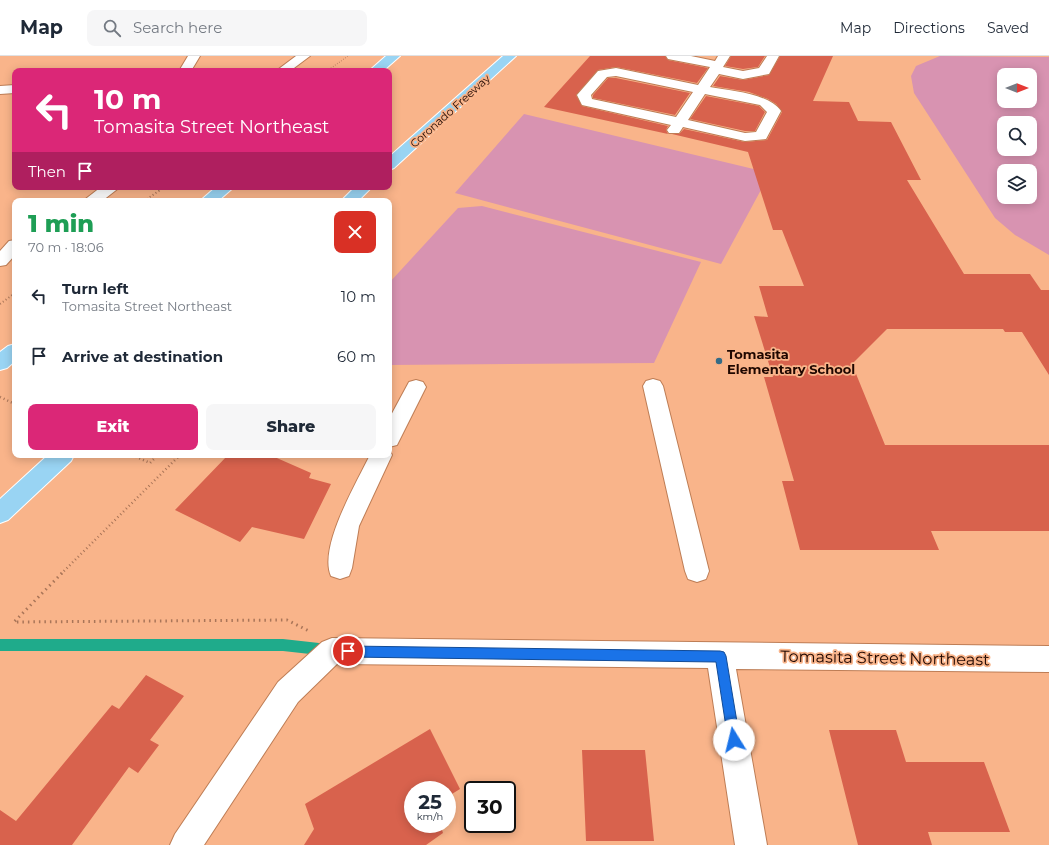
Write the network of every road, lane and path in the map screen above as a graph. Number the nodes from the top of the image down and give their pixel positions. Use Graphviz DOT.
graph roads {
  1 [pos="194,56"];
  2 [pos="304,56"];
  3 [pos="348,56"];
  4 [pos="394,56"];
  5 [pos="510,56"];
  6 [pos="672,56"];
  7 [pos="773,56"];
  8 [pos="719,63"];
  9 [pos="186,68"];
  10 [pos="286,68"];
  11 [pos="330,68"];
  12 [pos="379,68"];
  13 [pos="12,89"];
  14 [pos="0,90"];
  15 [pos="702,90"];
  16 [pos="677,126"];
  17 [pos="392,162"];
  18 [pos="108,190"];
  19 [pos="160,190"];
  20 [pos="222,190"];
  21 [pos="361,190"];
  22 [pos="96,198"];
  23 [pos="148,198"];
  24 [pos="212,198"];
  25 [pos="352,198"];
  26 [pos="12,236"];
  27 [pos="0,238"];
  28 [pos="12,248"];
  29 [pos="0,261"];
  30 [pos="12,295"];
  31 [pos="0,304"];
  32 [pos="12,353"];
  33 [pos="0,362"];
  34 [pos="653,386"];
  35 [pos="416,387"];
  36 [pos="0,397"];
  37 [pos="12,403"];
  38 [pos="392,433"];
  39 [pos="60,458"];
  40 [pos="139,458"];
  41 [pos="155,458"];
  42 [pos="177,458"];
  43 [pos="380,458"];
  44 [pos="0,513"];
  45 [pos="340,568"];
  46 [pos="697,571"];
  47 [pos="332,651"];
  48 [pos="720,656"];
  49 [pos="1049,659"];
  50 [pos="186,845"];
  51 [pos="751,845"];
  1 -- 9 [label="street"];
  2 -- 10 [label="street"];
  3 -- 11 [label="path"];
  4 -- 12 [label="highway"];
  5 -- 17 [label="highway, Coronado Freeway"];
  6 -- 8 [label="street"];
  7 -- 8 [label="street"];
  8 -- 15 [label="street"];
  13 -- 14 [label="street"];
  15 -- 16 [label="street"];
  15 -- 16 [label="street"];
  15 -- 16 [label="street"];
  18 -- 22 [label="street"];
  19 -- 23 [label="path"];
  20 -- 24 [label="highway"];
  21 -- 25 [label="highway"];
  26 -- 27 [label="street"];
  28 -- 29 [label="street"];
  30 -- 31 [label="path"];
  32 -- 33 [label="highway"];
  34 -- 46 [label="street"];
  35 -- 38 [label="street"];
  36 -- 37 [label="path"];
  39 -- 44 [label="highway"];
  40 -- 41 [label="path"];
  42 -- 47 [label="path"];
  43 -- 45 [label="street"];
  47 -- 48 [label="street, Tomasita Street Northeast"];
  47 -- 50 [label="street"];
  48 -- 49 [label="street, Tomasita Street Northeast"];
  48 -- 51 [label="street"];
}
